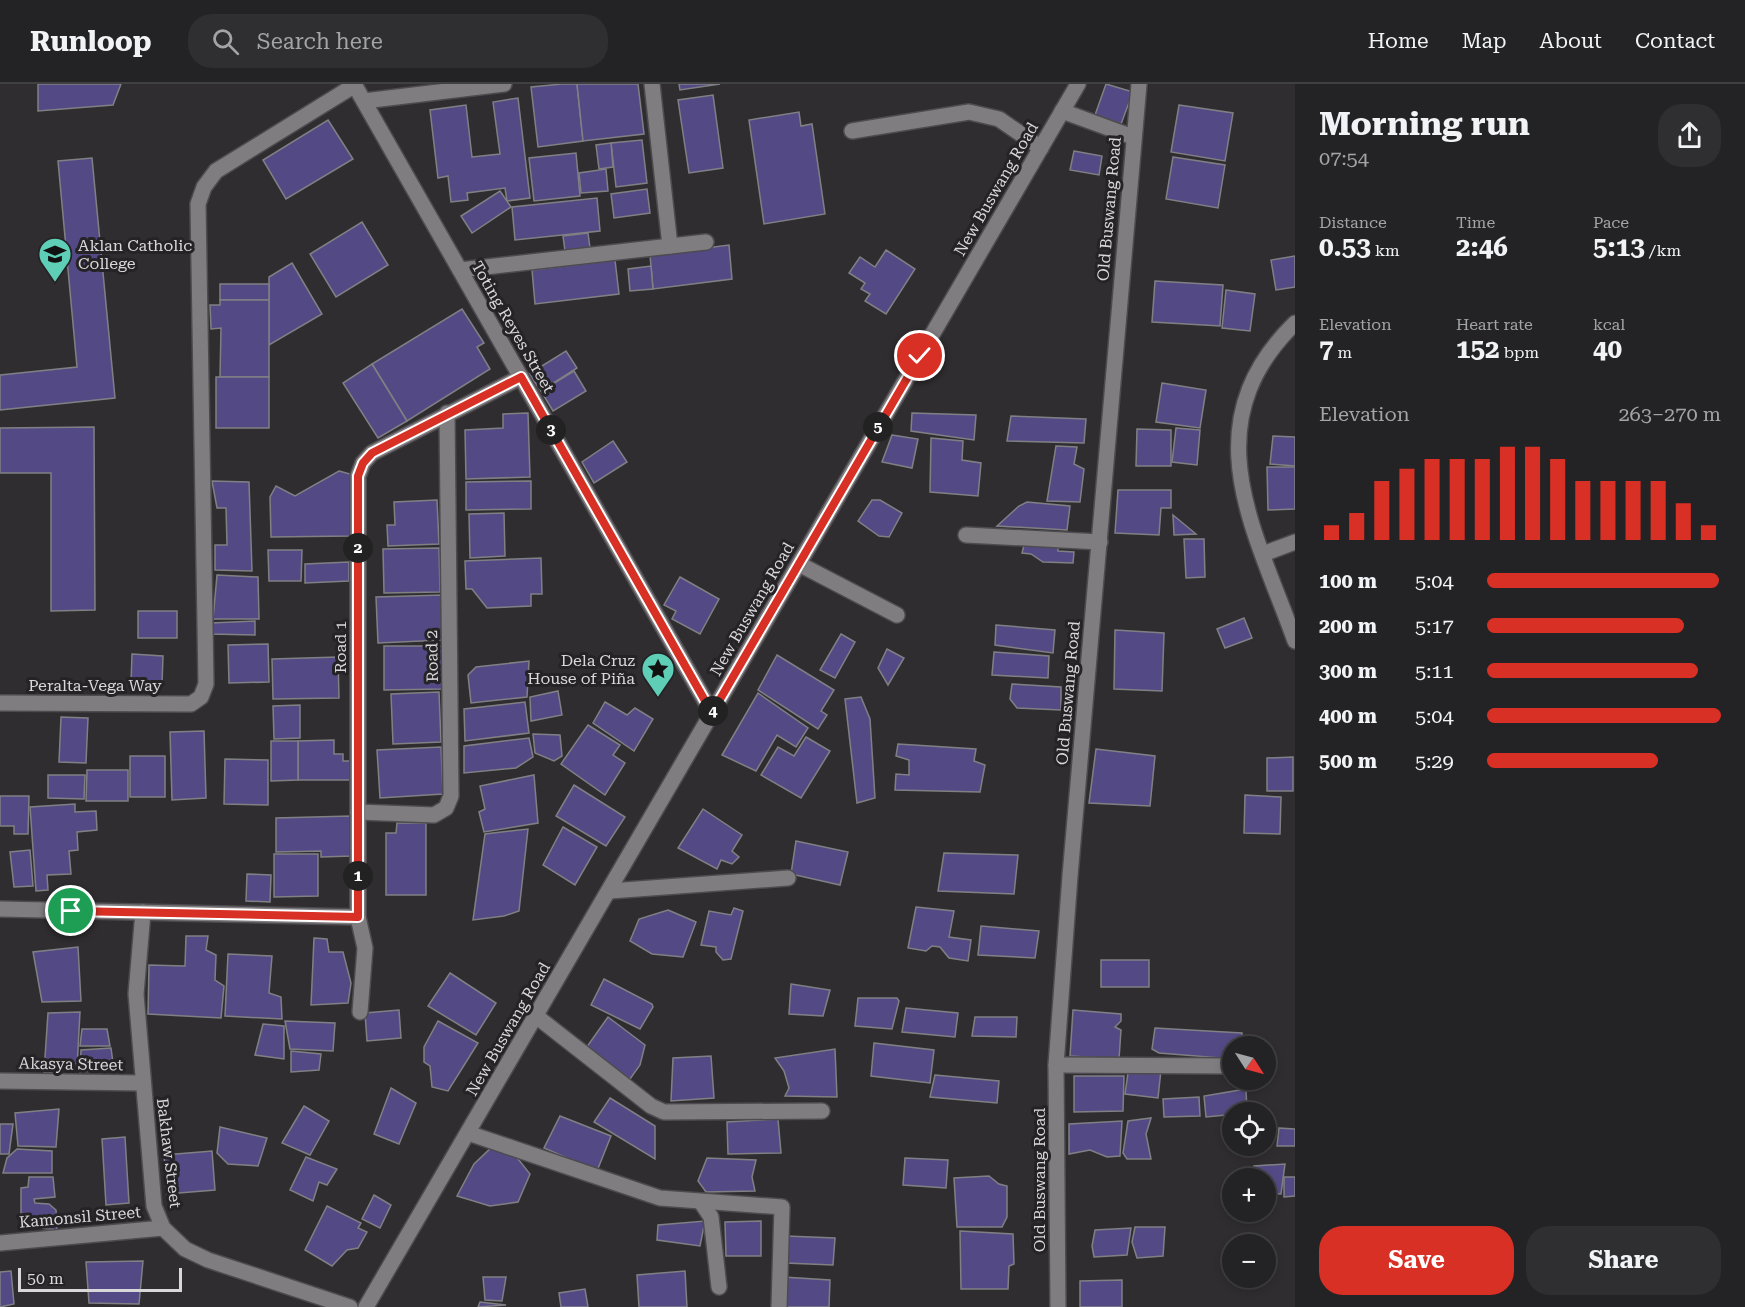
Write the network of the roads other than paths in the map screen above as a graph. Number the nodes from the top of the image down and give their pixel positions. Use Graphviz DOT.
graph roads {
  1 [pos="504,84"];
  2 [pos="652,84"];
  3 [pos="1078,84"];
  4 [pos="1139,84"];
  5 [pos="355,85"];
  6 [pos="364,101"];
  7 [pos="1062,111"];
  8 [pos="852,131"];
  9 [pos="1133,137"];
  10 [pos="1041,148"];
  11 [pos="706,242"];
  12 [pos="670,246"];
  13 [pos="460,270"];
  14 [pos="1295,322"];
  15 [pos="521,377"];
  16 [pos="447,413"];
  17 [pos="966,535"];
  18 [pos="1100,542"];
  19 [pos="1295,542"];
  20 [pos="1263,554"];
  21 [pos="799,564"];
  22 [pos="897,615"];
  23 [pos="1295,641"];
  24 [pos="0,703"];
  25 [pos="712,713"];
  26 [pos="358,812"];
  27 [pos="788,878"];
  28 [pos="610,891"];
  29 [pos="0,909"];
  30 [pos="143,912"];
  31 [pos="358,917"];
  32 [pos="360,1012"];
  33 [pos="536,1016"];
  34 [pos="1056,1065"];
  35 [pos="1222,1066"];
  36 [pos="0,1081"];
  37 [pos="142,1083"];
  38 [pos="822,1111"];
  39 [pos="468,1133"];
  40 [pos="701,1202"];
  41 [pos="163,1228"];
  42 [pos="0,1243"];
  43 [pos="719,1287"];
  44 [pos="350,1307"];
  45 [pos="366,1307"];
  46 [pos="779,1307"];
  47 [pos="1058,1307"];
  1 -- 6 [label="street"];
  2 -- 12 [label="street"];
  3 -- 7 [label="street, New Buswang Road"];
  4 -- 9 [label="street, Old Buswang Road"];
  5 -- 6 [label="street, Toting Reyes Street"];
  5 -- 24 [label="street, Peralta-Vega Way"];
  6 -- 13 [label="street, Toting Reyes Street"];
  7 -- 9 [label="street"];
  7 -- 10 [label="street, New Buswang Road"];
  8 -- 10 [label="street"];
  9 -- 18 [label="street, Old Buswang Road"];
  10 -- 21 [label="street, New Buswang Road"];
  11 -- 12 [label="street"];
  12 -- 13 [label="street"];
  13 -- 15 [label="street, Toting Reyes Street"];
  14 -- 20 [label="street"];
  15 -- 16 [label="street, Road 1"];
  15 -- 25 [label="street, Toting Reyes Street"];
  16 -- 26 [label="street, Road 1"];
  16 -- 26 [label="street, Road 2"];
  17 -- 18 [label="street"];
  18 -- 34 [label="street, Old Buswang Road"];
  19 -- 20 [label="street"];
  20 -- 23 [label="street"];
  21 -- 22 [label="street"];
  21 -- 25 [label="street, New Buswang Road"];
  25 -- 28 [label="street, New Buswang Road"];
  26 -- 31 [label="street, Road 1"];
  27 -- 28 [label="street"];
  28 -- 33 [label="street, New Buswang Road"];
  29 -- 30 [label="street"];
  30 -- 31 [label="street"];
  30 -- 37 [label="street, Bakhaw Street"];
  31 -- 32 [label="street, Road 1"];
  33 -- 38 [label="street"];
  33 -- 39 [label="street, New Buswang Road"];
  34 -- 35 [label="street"];
  34 -- 47 [label="street, Old Buswang Road"];
  36 -- 37 [label="street, Akasya Street"];
  37 -- 41 [label="street, Bakhaw Street"];
  39 -- 40 [label="street"];
  39 -- 45 [label="street, New Buswang Road"];
  40 -- 43 [label="street"];
  40 -- 46 [label="street"];
  41 -- 42 [label="street, Kamonsil Street"];
  41 -- 44 [label="street, Bakhaw Street"];
}
